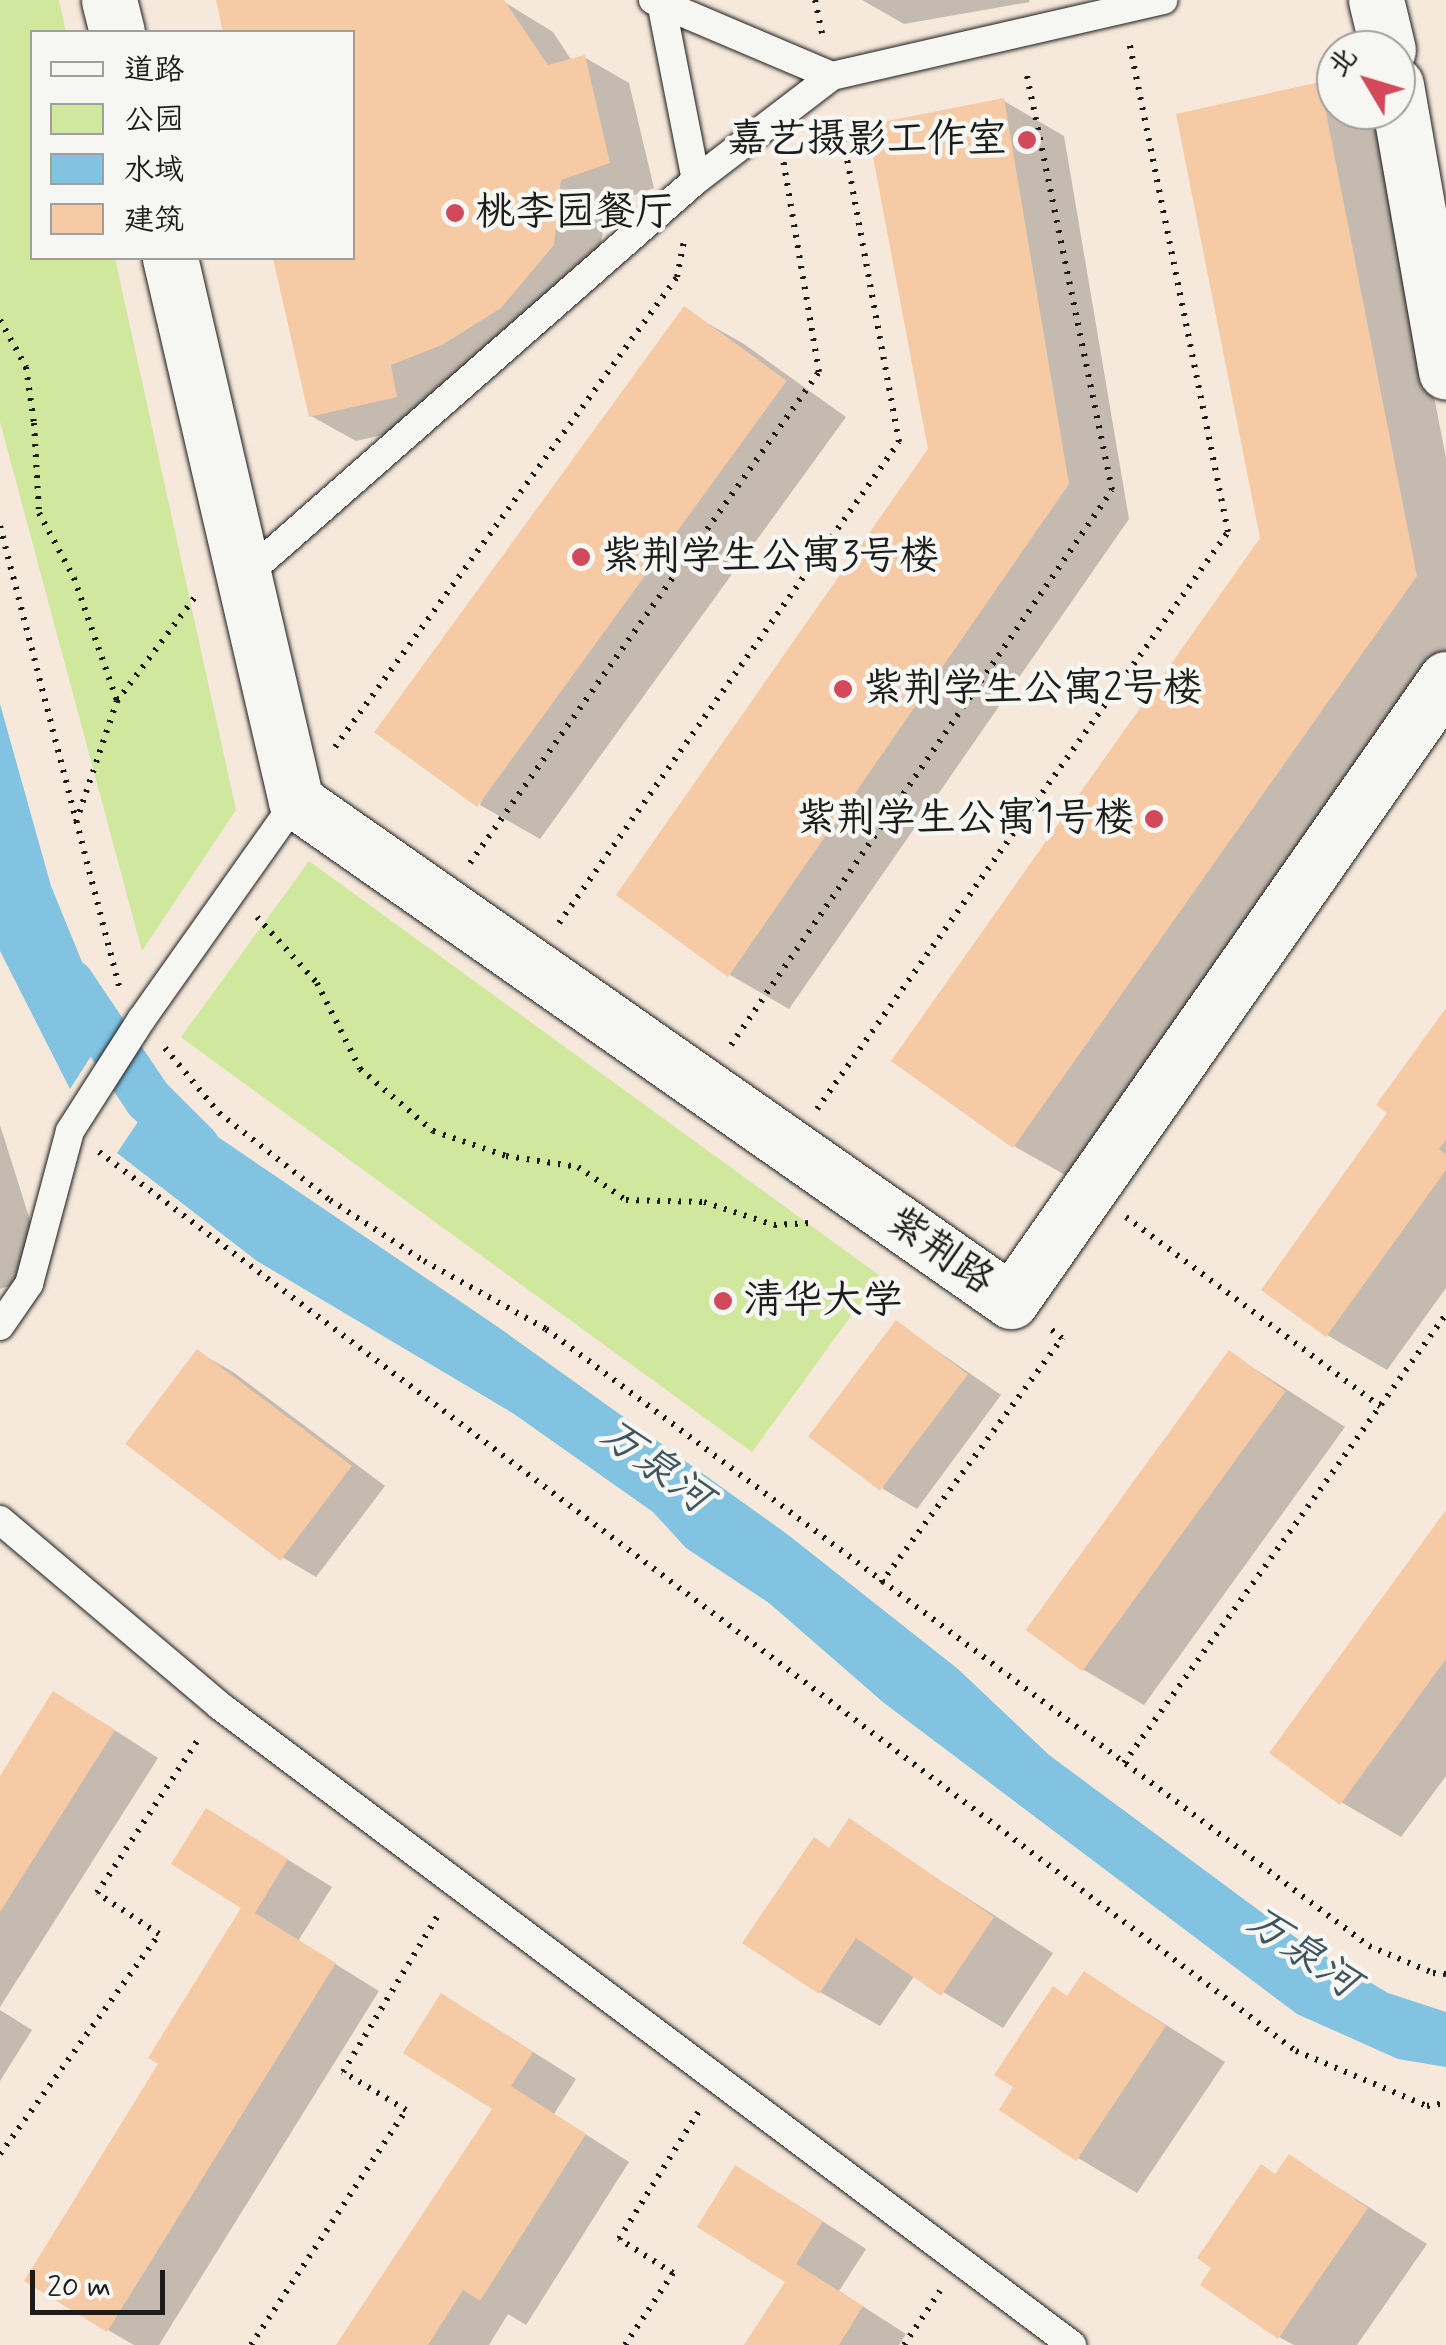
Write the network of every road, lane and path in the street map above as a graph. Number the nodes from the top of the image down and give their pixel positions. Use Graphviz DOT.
graph roads {
  1 [pos="109,0"];
  2 [pos="1162,0"];
  3 [pos="1376,0"];
  4 [pos="657,1"];
  5 [pos="1122,9"];
  6 [pos="116,30"];
  7 [pos="1383,30"];
  8 [pos="1018,33"];
  9 [pos="832,76"];
  10 [pos="1416,98"];
  11 [pos="776,120"];
  12 [pos="1446,127"];
  13 [pos="1403,130"];
  14 [pos="696,180"];
  15 [pos="170,260"];
  16 [pos="0,320"];
  17 [pos="1446,372"];
  18 [pos="0,526"];
  19 [pos="241,558"];
  20 [pos="1446,680"];
  21 [pos="117,701"];
  22 [pos="296,801"];
  23 [pos="76,822"];
  24 [pos="232,891"];
  25 [pos="441,902"];
  26 [pos="530,965"];
  27 [pos="142,1020"];
  28 [pos="703,1086"];
  29 [pos="70,1131"];
  30 [pos="790,1147"];
  31 [pos="1088,1190"];
  32 [pos="814,1223"];
  33 [pos="1011,1301"];
  34 [pos="1446,1314"];
  35 [pos="0,1326"];
  36 [pos="1380,1406"];
  37 [pos="0,1520"];
  38 [pos="882,1583"];
  39 [pos="220,1706"];
  40 [pos="1124,1762"];
  41 [pos="456,1884"];
  42 [pos="1446,1974"];
  43 [pos="718,2080"];
  44 [pos="1446,2104"];
  45 [pos="0,2154"];
  46 [pos="960,2261"];
  47 [pos="251,2345"];
  48 [pos="625,2345"];
  49 [pos="904,2345"];
  50 [pos="1072,2345"];
  1 -- 6 [label="street"];
  2 -- 5 [label="lane"];
  3 -- 7 [label="street"];
  4 -- 9 [label="lane"];
  4 -- 14 [label="lane"];
  5 -- 8 [label="lane"];
  5 -- 30 [label="path"];
  8 -- 9 [label="lane"];
  8 -- 28 [label="path"];
  9 -- 11 [label="lane"];
  9 -- 26 [label="path"];
  10 -- 12 [label="street"];
  11 -- 14 [label="lane"];
  11 -- 25 [label="path"];
  13 -- 17 [label="street"];
  14 -- 19 [label="lane"];
  14 -- 22 [label="path"];
  15 -- 19 [label="street"];
  16 -- 21 [label="path"];
  18 -- 23 [label="path"];
  19 -- 21 [label="path"];
  19 -- 22 [label="street"];
  20 -- 31 [label="street, 紫荆路"];
  21 -- 23 [label="path"];
  22 -- 24 [label="lane"];
  22 -- 25 [label="street, 紫荆路"];
  23 -- 27 [label="path"];
  24 -- 27 [label="lane"];
  24 -- 32 [label="path"];
  25 -- 26 [label="street, 紫荆路"];
  26 -- 28 [label="street, 紫荆路"];
  27 -- 29 [label="lane"];
  27 -- 38 [label="path"];
  28 -- 30 [label="street, 紫荆路"];
  29 -- 35 [label="lane"];
  29 -- 44 [label="path"];
  30 -- 33 [label="street, 紫荆路"];
  31 -- 33 [label="street, 紫荆路"];
  31 -- 36 [label="path"];
  33 -- 38 [label="path"];
  34 -- 36 [label="path"];
  36 -- 40 [label="path"];
  37 -- 39 [label="lane"];
  38 -- 40 [label="path"];
  39 -- 41 [label="lane"];
  39 -- 45 [label="path"];
  40 -- 42 [label="path"];
  41 -- 43 [label="lane"];
  41 -- 47 [label="path"];
  43 -- 46 [label="lane"];
  43 -- 48 [label="path"];
  46 -- 49 [label="path"];
  46 -- 50 [label="lane"];
}
